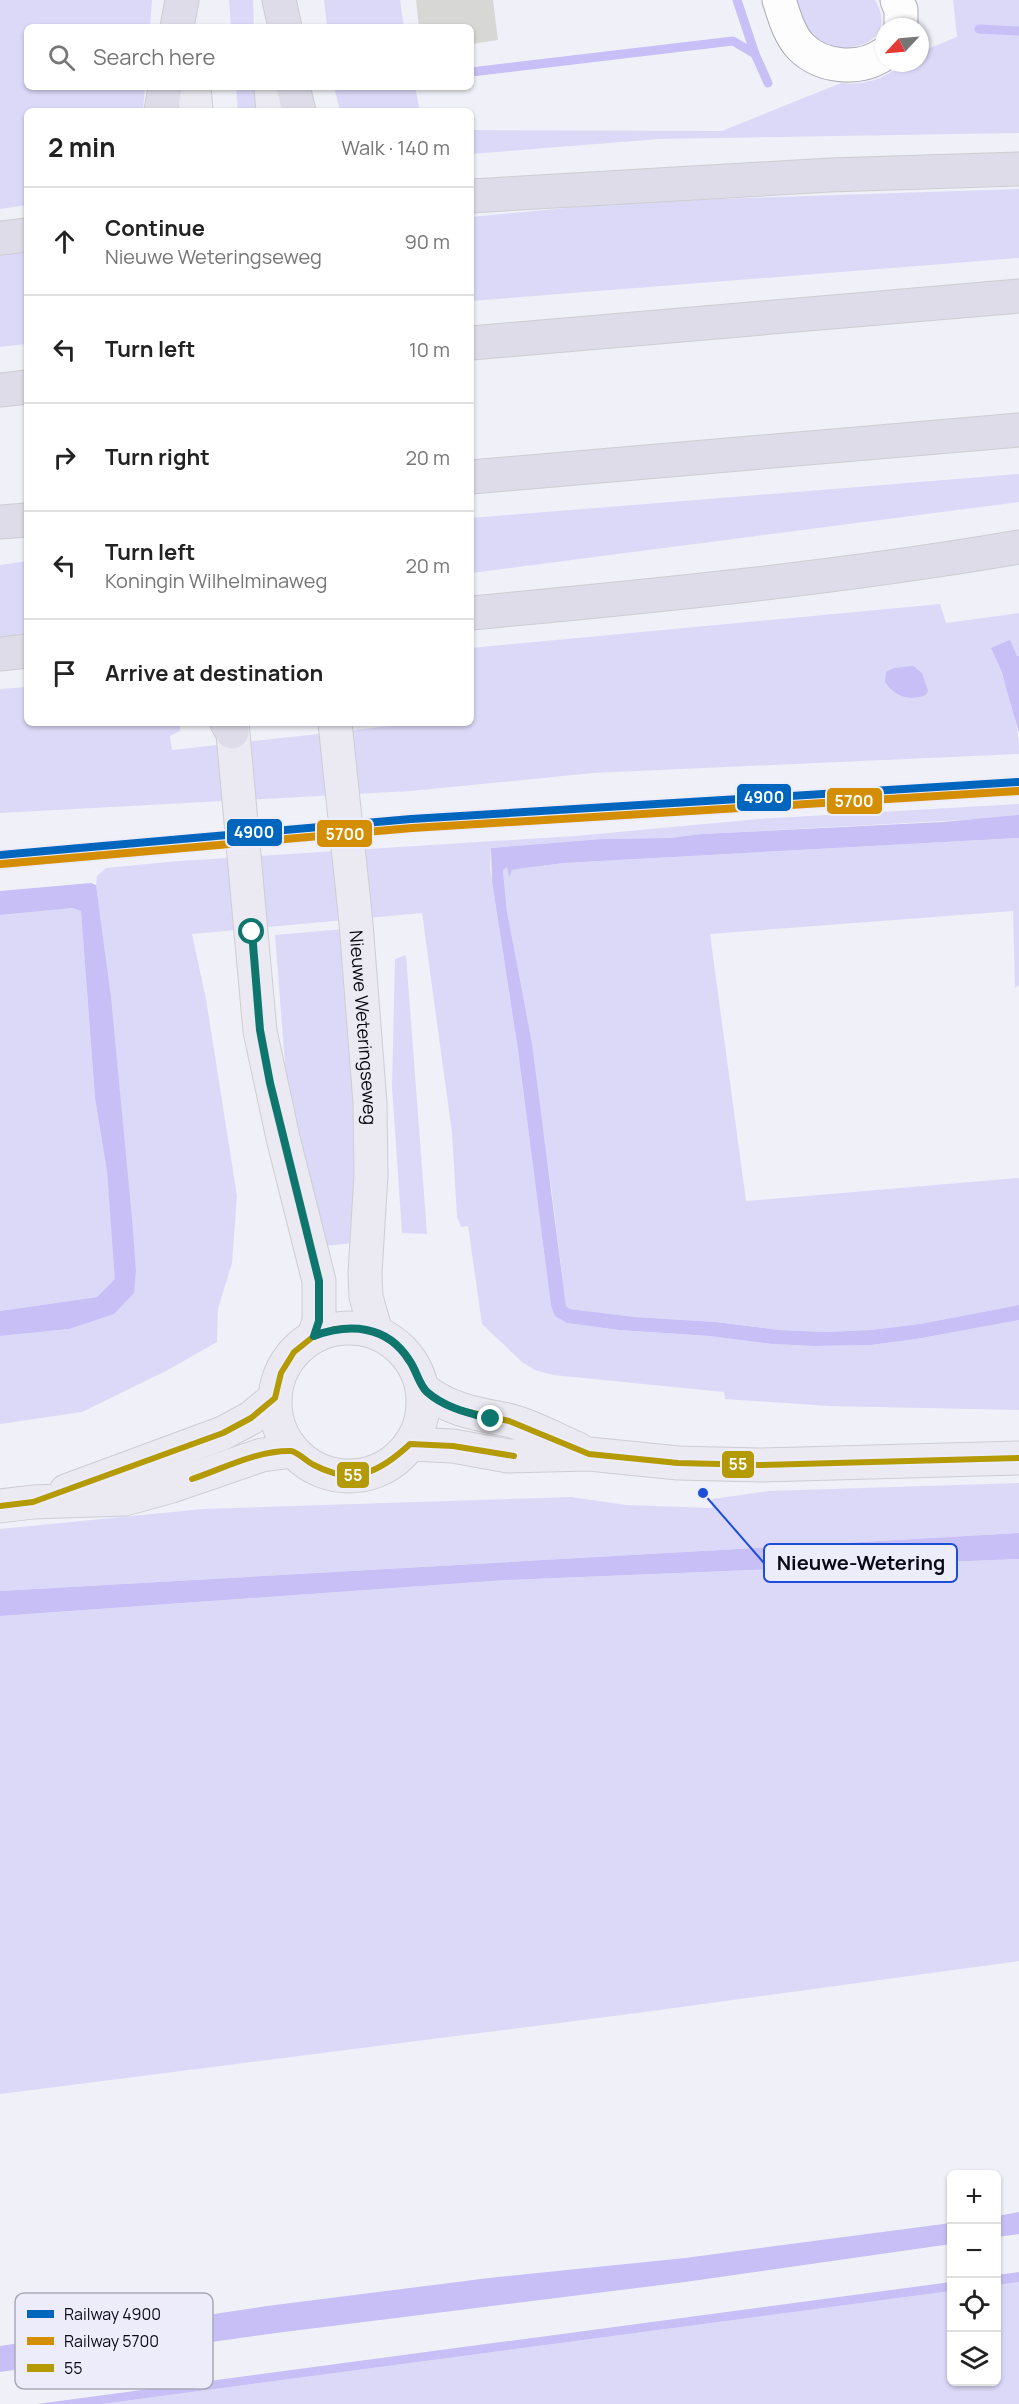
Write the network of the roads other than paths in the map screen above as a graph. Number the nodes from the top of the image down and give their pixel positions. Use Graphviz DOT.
graph roads {
  1 [pos="184,0"];
  2 [pos="268,0"];
  3 [pos="279,0"];
  4 [pos="779,0"];
  5 [pos="897,0"];
  6 [pos="901,18"];
  7 [pos="178,24"];
  8 [pos="188,24"];
  9 [pos="268,24"];
  10 [pos="284,24"];
  11 [pos="875,60"];
  12 [pos="164,90"];
  13 [pos="194,90"];
  14 [pos="272,90"];
  15 [pos="294,90"];
  16 [pos="162,108"];
  17 [pos="196,108"];
  18 [pos="273,108"];
  19 [pos="297,108"];
  20 [pos="1019,169"];
  21 [pos="474,183"];
  22 [pos="521,192"];
  23 [pos="474,196"];
  24 [pos="1019,296"];
  25 [pos="474,343"];
  26 [pos="24,387"];
  27 [pos="0,390"];
  28 [pos="1019,430"];
  29 [pos="474,477"];
  30 [pos="24,520"];
  31 [pos="0,522"];
  32 [pos="1019,547"];
  33 [pos="474,613"];
  34 [pos="24,651"];
  35 [pos="0,654"];
  36 [pos="230,726"];
  37 [pos="336,727"];
  38 [pos="376,1332"];
  39 [pos="314,1336"];
  40 [pos="424,1390"];
  41 [pos="275,1398"];
  42 [pos="410,1444"];
  43 [pos="293,1451"];
  44 [pos="589,1454"];
  45 [pos="1019,1458"];
  46 [pos="33,1502"];
  47 [pos="0,1506"];
  1 -- 7 [label="highway"];
  1 -- 8 [label="main road"];
  2 -- 9 [label="main road"];
  3 -- 10 [label="highway"];
  4 -- 11 [label="street"];
  5 -- 6 [label="street"];
  12 -- 16 [label="highway"];
  13 -- 17 [label="main road"];
  14 -- 18 [label="main road"];
  15 -- 19 [label="highway"];
  20 -- 22 [label="highway"];
  21 -- 22 [label="highway"];
  22 -- 23 [label="highway"];
  24 -- 25 [label="highway"];
  26 -- 27 [label="highway"];
  28 -- 29 [label="highway"];
  30 -- 31 [label="highway"];
  32 -- 33 [label="highway"];
  34 -- 35 [label="highway"];
  36 -- 39 [label="main road"];
  37 -- 38 [label="main road, Nieuwe Weteringseweg"];
  38 -- 39 [label="main road"];
  38 -- 40 [label="main road"];
  39 -- 41 [label="main road"];
  40 -- 42 [label="main road"];
  40 -- 44 [label="main road"];
  41 -- 43 [label="main road"];
  41 -- 46 [label="main road"];
  42 -- 43 [label="main road"];
  42 -- 44 [label="main road"];
  43 -- 46 [label="main road"];
  44 -- 45 [label="main road"];
  46 -- 47 [label="main road"];
}
